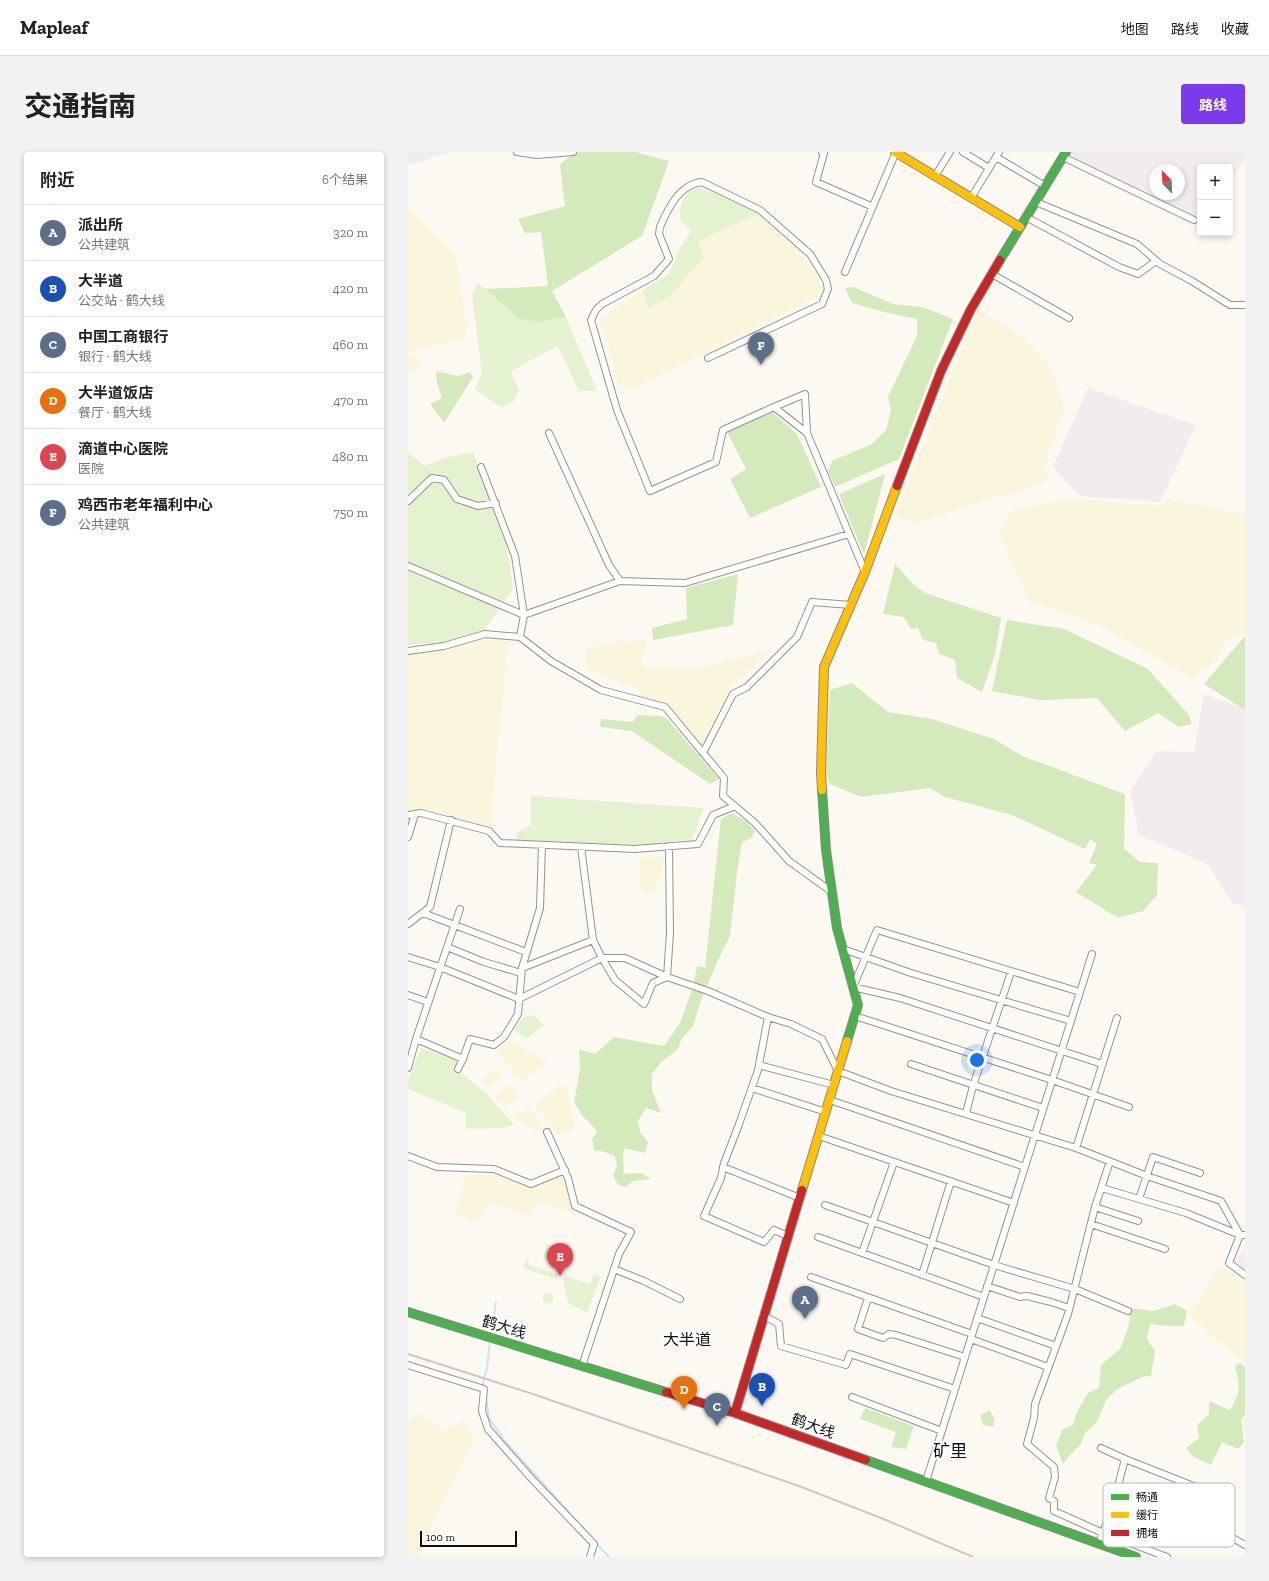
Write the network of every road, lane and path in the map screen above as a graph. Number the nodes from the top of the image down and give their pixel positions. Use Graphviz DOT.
graph roads {
  1 [pos="517,152"];
  2 [pos="573,152"];
  3 [pos="822,152"];
  4 [pos="896,152"];
  5 [pos="950,152"];
  6 [pos="963,152"];
  7 [pos="998,155"];
  8 [pos="1064,155"];
  9 [pos="989,168"];
  10 [pos="935,176"];
  11 [pos="1045,186"];
  12 [pos="971,198"];
  13 [pos="1036,202"];
  14 [pos="873,207"];
  15 [pos="1026,217"];
  16 [pos="1194,220"];
  17 [pos="1020,227"];
  18 [pos="1156,261"];
  19 [pos="845,272"];
  20 [pos="992,274"];
  21 [pos="1245,305"];
  22 [pos="1069,318"];
  23 [pos="708,358"];
  24 [pos="774,407"];
  25 [pos="549,433"];
  26 [pos="806,433"];
  27 [pos="481,467"];
  28 [pos="408,501"];
  29 [pos="496,503"];
  30 [pos="849,534"];
  31 [pos="408,566"];
  32 [pos="865,572"];
  33 [pos="620,581"];
  34 [pos="851,605"];
  35 [pos="524,615"];
  36 [pos="520,637"];
  37 [pos="408,652"];
  38 [pos="703,753"];
  39 [pos="735,806"];
  40 [pos="411,815"];
  41 [pos="451,820"];
  42 [pos="408,837"];
  43 [pos="542,845"];
  44 [pos="669,846"];
  45 [pos="581,847"];
  46 [pos="832,892"];
  47 [pos="460,908"];
  48 [pos="423,913"];
  49 [pos="408,924"];
  50 [pos="454,925"];
  51 [pos="593,940"];
  52 [pos="447,947"];
  53 [pos="842,949"];
  54 [pos="526,952"];
  55 [pos="1092,954"];
  56 [pos="408,957"];
  57 [pos="865,957"];
  58 [pos="602,958"];
  59 [pos="440,967"];
  60 [pos="522,970"];
  61 [pos="1011,972"];
  62 [pos="667,977"];
  63 [pos="853,987"];
  64 [pos="1080,992"];
  65 [pos="408,995"];
  66 [pos="519,999"];
  67 [pos="1001,1000"];
  68 [pos="428,1002"];
  69 [pos="855,1016"];
  70 [pos="768,1017"];
  71 [pos="1117,1018"];
  72 [pos="1071,1021"];
  73 [pos="992,1028"];
  74 [pos="416,1039"];
  75 [pos="1061,1051"];
  76 [pos="982,1058"];
  77 [pos="463,1060"];
  78 [pos="759,1064"];
  79 [pos="911,1064"];
  80 [pos="1102,1064"];
  81 [pos="408,1068"];
  82 [pos="458,1069"];
  83 [pos="838,1071"];
  84 [pos="1052,1080"];
  85 [pos="834,1085"];
  86 [pos="973,1086"];
  87 [pos="752,1088"];
  88 [pos="1093,1095"];
  89 [pos="830,1100"];
  90 [pos="1129,1107"];
  91 [pos="1043,1108"];
  92 [pos="826,1112"];
  93 [pos="966,1113"];
  94 [pos="547,1132"];
  95 [pos="819,1136"];
  96 [pos="1035,1136"];
  97 [pos="1076,1148"];
  98 [pos="408,1156"];
  99 [pos="1110,1161"];
  100 [pos="894,1162"];
  101 [pos="723,1167"];
  102 [pos="1025,1167"];
  103 [pos="565,1170"];
  104 [pos="1200,1173"];
  105 [pos="1147,1176"];
  106 [pos="951,1181"];
  107 [pos="1102,1188"];
  108 [pos="800,1198"];
  109 [pos="1139,1199"];
  110 [pos="1014,1203"];
  111 [pos="825,1205"];
  112 [pos="1095,1207"];
  113 [pos="1138,1221"];
  114 [pos="873,1222"];
  115 [pos="1091,1224"];
  116 [pos="1243,1235"];
  117 [pos="788,1236"];
  118 [pos="818,1237"];
  119 [pos="931,1243"];
  120 [pos="1165,1249"];
  121 [pos="862,1253"];
  122 [pos="994,1265"];
  123 [pos="614,1269"];
  124 [pos="922,1275"];
  125 [pos="1245,1275"];
  126 [pos="811,1277"];
  127 [pos="987,1286"];
  128 [pos="1075,1289"];
  129 [pos="680,1298"];
  130 [pos="868,1298"];
  131 [pos="984,1298"];
  132 [pos="1069,1308"];
  133 [pos="1128,1311"];
  134 [pos="408,1312"];
  135 [pos="764,1316"];
  136 [pos="977,1318"];
  137 [pos="971,1336"];
  138 [pos="1056,1346"];
  139 [pos="965,1357"];
  140 [pos="408,1365"];
  141 [pos="582,1366"];
  142 [pos="1048,1367"];
  143 [pos="955,1389"];
  144 [pos="852,1397"];
  145 [pos="735,1413"];
  146 [pos="942,1431"];
  147 [pos="1101,1448"];
  148 [pos="1125,1459"];
  149 [pos="926,1481"];
  150 [pos="1119,1483"];
  151 [pos="1186,1483"];
  152 [pos="1103,1533"];
  153 [pos="1235,1539"];
  154 [pos="1099,1544"];
  155 [pos="1103,1545"];
  156 [pos="1245,1545"];
  157 [pos="1108,1547"];
  158 [pos="1140,1547"];
  159 [pos="590,1557"];
  160 [pos="1136,1557"];
  161 [pos="1167,1557"];
  1 -- 2 [label="street"];
  3 -- 14 [label="street"];
  4 -- 10 [label="main road"];
  4 -- 14 [label="street"];
  5 -- 10 [label="street"];
  6 -- 9 [label="street"];
  7 -- 9 [label="street"];
  7 -- 11 [label="street"];
  8 -- 11 [label="main road"];
  8 -- 16 [label="street"];
  9 -- 12 [label="street"];
  10 -- 12 [label="main road"];
  11 -- 13 [label="main road"];
  12 -- 17 [label="main road"];
  13 -- 15 [label="main road"];
  13 -- 18 [label="street"];
  14 -- 19 [label="street"];
  15 -- 17 [label="main road"];
  15 -- 18 [label="street"];
  17 -- 20 [label="main road"];
  18 -- 21 [label="street"];
  20 -- 22 [label="street"];
  20 -- 32 [label="main road"];
  23 -- 24 [label="street"];
  24 -- 26 [label="street"];
  24 -- 26 [label="street"];
  25 -- 33 [label="street"];
  26 -- 30 [label="street"];
  27 -- 29 [label="street"];
  28 -- 29 [label="street"];
  29 -- 35 [label="street"];
  30 -- 32 [label="street"];
  30 -- 33 [label="street"];
  31 -- 35 [label="street"];
  32 -- 34 [label="main road"];
  33 -- 35 [label="street"];
  34 -- 38 [label="street"];
  34 -- 46 [label="main road"];
  35 -- 36 [label="street"];
  36 -- 37 [label="street"];
  36 -- 38 [label="street"];
  38 -- 39 [label="street"];
  39 -- 44 [label="street"];
  39 -- 46 [label="street"];
  40 -- 41 [label="street"];
  40 -- 42 [label="street"];
  41 -- 43 [label="street"];
  41 -- 48 [label="street"];
  43 -- 45 [label="street"];
  43 -- 54 [label="street"];
  44 -- 45 [label="street"];
  44 -- 62 [label="street"];
  45 -- 51 [label="street"];
  46 -- 53 [label="main road"];
  47 -- 50 [label="street"];
  48 -- 49 [label="street"];
  48 -- 50 [label="street"];
  50 -- 52 [label="street"];
  50 -- 54 [label="street"];
  51 -- 58 [label="street"];
  51 -- 60 [label="street"];
  52 -- 59 [label="street"];
  52 -- 60 [label="street"];
  53 -- 57 [label="street"];
  53 -- 63 [label="main road"];
  54 -- 60 [label="street"];
  55 -- 64 [label="street"];
  56 -- 59 [label="street"];
  57 -- 61 [label="street"];
  57 -- 63 [label="street"];
  57 -- 67 [label="street"];
  58 -- 62 [label="street"];
  58 -- 62 [label="street"];
  58 -- 66 [label="street"];
  59 -- 66 [label="street"];
  59 -- 68 [label="street"];
  60 -- 66 [label="street"];
  61 -- 64 [label="street"];
  61 -- 67 [label="street"];
  62 -- 70 [label="street"];
  63 -- 69 [label="main road"];
  63 -- 73 [label="street"];
  64 -- 72 [label="street"];
  65 -- 68 [label="street"];
  66 -- 77 [label="street"];
  67 -- 72 [label="street"];
  67 -- 73 [label="street"];
  68 -- 74 [label="street"];
  69 -- 76 [label="street"];
  69 -- 83 [label="main road"];
  70 -- 78 [label="street"];
  70 -- 83 [label="street"];
  71 -- 80 [label="street"];
  72 -- 75 [label="street"];
  73 -- 75 [label="street"];
  73 -- 76 [label="street"];
  74 -- 77 [label="street"];
  74 -- 81 [label="street"];
  75 -- 80 [label="street"];
  75 -- 84 [label="street"];
  76 -- 84 [label="street"];
  76 -- 86 [label="street"];
  77 -- 82 [label="street"];
  78 -- 85 [label="street"];
  78 -- 87 [label="street"];
  79 -- 86 [label="street"];
  80 -- 88 [label="street"];
  83 -- 85 [label="main road"];
  83 -- 93 [label="street"];
  84 -- 88 [label="street"];
  84 -- 91 [label="street"];
  85 -- 89 [label="main road"];
  86 -- 91 [label="street"];
  86 -- 93 [label="street"];
  87 -- 92 [label="street"];
  87 -- 101 [label="street"];
  88 -- 90 [label="street"];
  88 -- 97 [label="street"];
  89 -- 92 [label="main road"];
  89 -- 102 [label="street"];
  91 -- 96 [label="street"];
  92 -- 95 [label="main road"];
  93 -- 96 [label="street"];
  94 -- 103 [label="street"];
  95 -- 100 [label="street"];
  95 -- 108 [label="main road"];
  96 -- 97 [label="street"];
  96 -- 102 [label="street"];
  97 -- 99 [label="street"];
  98 -- 103 [label="street"];
  99 -- 105 [label="street"];
  99 -- 107 [label="street"];
  100 -- 106 [label="street"];
  100 -- 114 [label="street"];
  101 -- 108 [label="street"];
  101 -- 117 [label="street"];
  102 -- 110 [label="street"];
  103 -- 123 [label="street"];
  104 -- 105 [label="street"];
  105 -- 109 [label="street"];
  105 -- 116 [label="street"];
  106 -- 110 [label="street"];
  106 -- 119 [label="street"];
  107 -- 109 [label="street"];
  107 -- 112 [label="street"];
  108 -- 117 [label="main road"];
  109 -- 116 [label="street"];
  110 -- 122 [label="street"];
  111 -- 114 [label="street"];
  112 -- 113 [label="street"];
  112 -- 115 [label="street"];
  114 -- 119 [label="street"];
  114 -- 121 [label="street"];
  115 -- 120 [label="street"];
  115 -- 128 [label="street"];
  116 -- 125 [label="street"];
  117 -- 135 [label="main road"];
  118 -- 121 [label="street"];
  119 -- 122 [label="street"];
  119 -- 124 [label="street"];
  121 -- 124 [label="street"];
  122 -- 127 [label="street"];
  122 -- 128 [label="street"];
  123 -- 129 [label="street"];
  123 -- 141 [label="street"];
  124 -- 131 [label="street"];
  126 -- 130 [label="street"];
  127 -- 131 [label="street"];
  127 -- 132 [label="street"];
  128 -- 132 [label="street"];
  128 -- 133 [label="street"];
  130 -- 137 [label="street"];
  130 -- 139 [label="street"];
  131 -- 136 [label="street"];
  132 -- 138 [label="street"];
  134 -- 141 [label="main road, 鹤大线"];
  135 -- 143 [label="street"];
  135 -- 145 [label="main road"];
  136 -- 137 [label="street"];
  136 -- 138 [label="street"];
  137 -- 139 [label="street"];
  137 -- 142 [label="street"];
  138 -- 142 [label="street"];
  139 -- 143 [label="street"];
  140 -- 159 [label="street"];
  141 -- 145 [label="main road, 鹤大线"];
  142 -- 152 [label="street"];
  143 -- 146 [label="street"];
  144 -- 146 [label="street"];
  145 -- 149 [label="main road, 鹤大线"];
  146 -- 149 [label="street"];
  147 -- 148 [label="street"];
  148 -- 150 [label="street"];
  148 -- 151 [label="street"];
  149 -- 154 [label="main road, 鹤大线"];
  152 -- 154 [label="street"];
  153 -- 156 [label="street"];
  154 -- 155 [label="main road, 鹤大线"];
  157 -- 160 [label="main road, 鹤大线"];
  158 -- 161 [label="street"];
}
